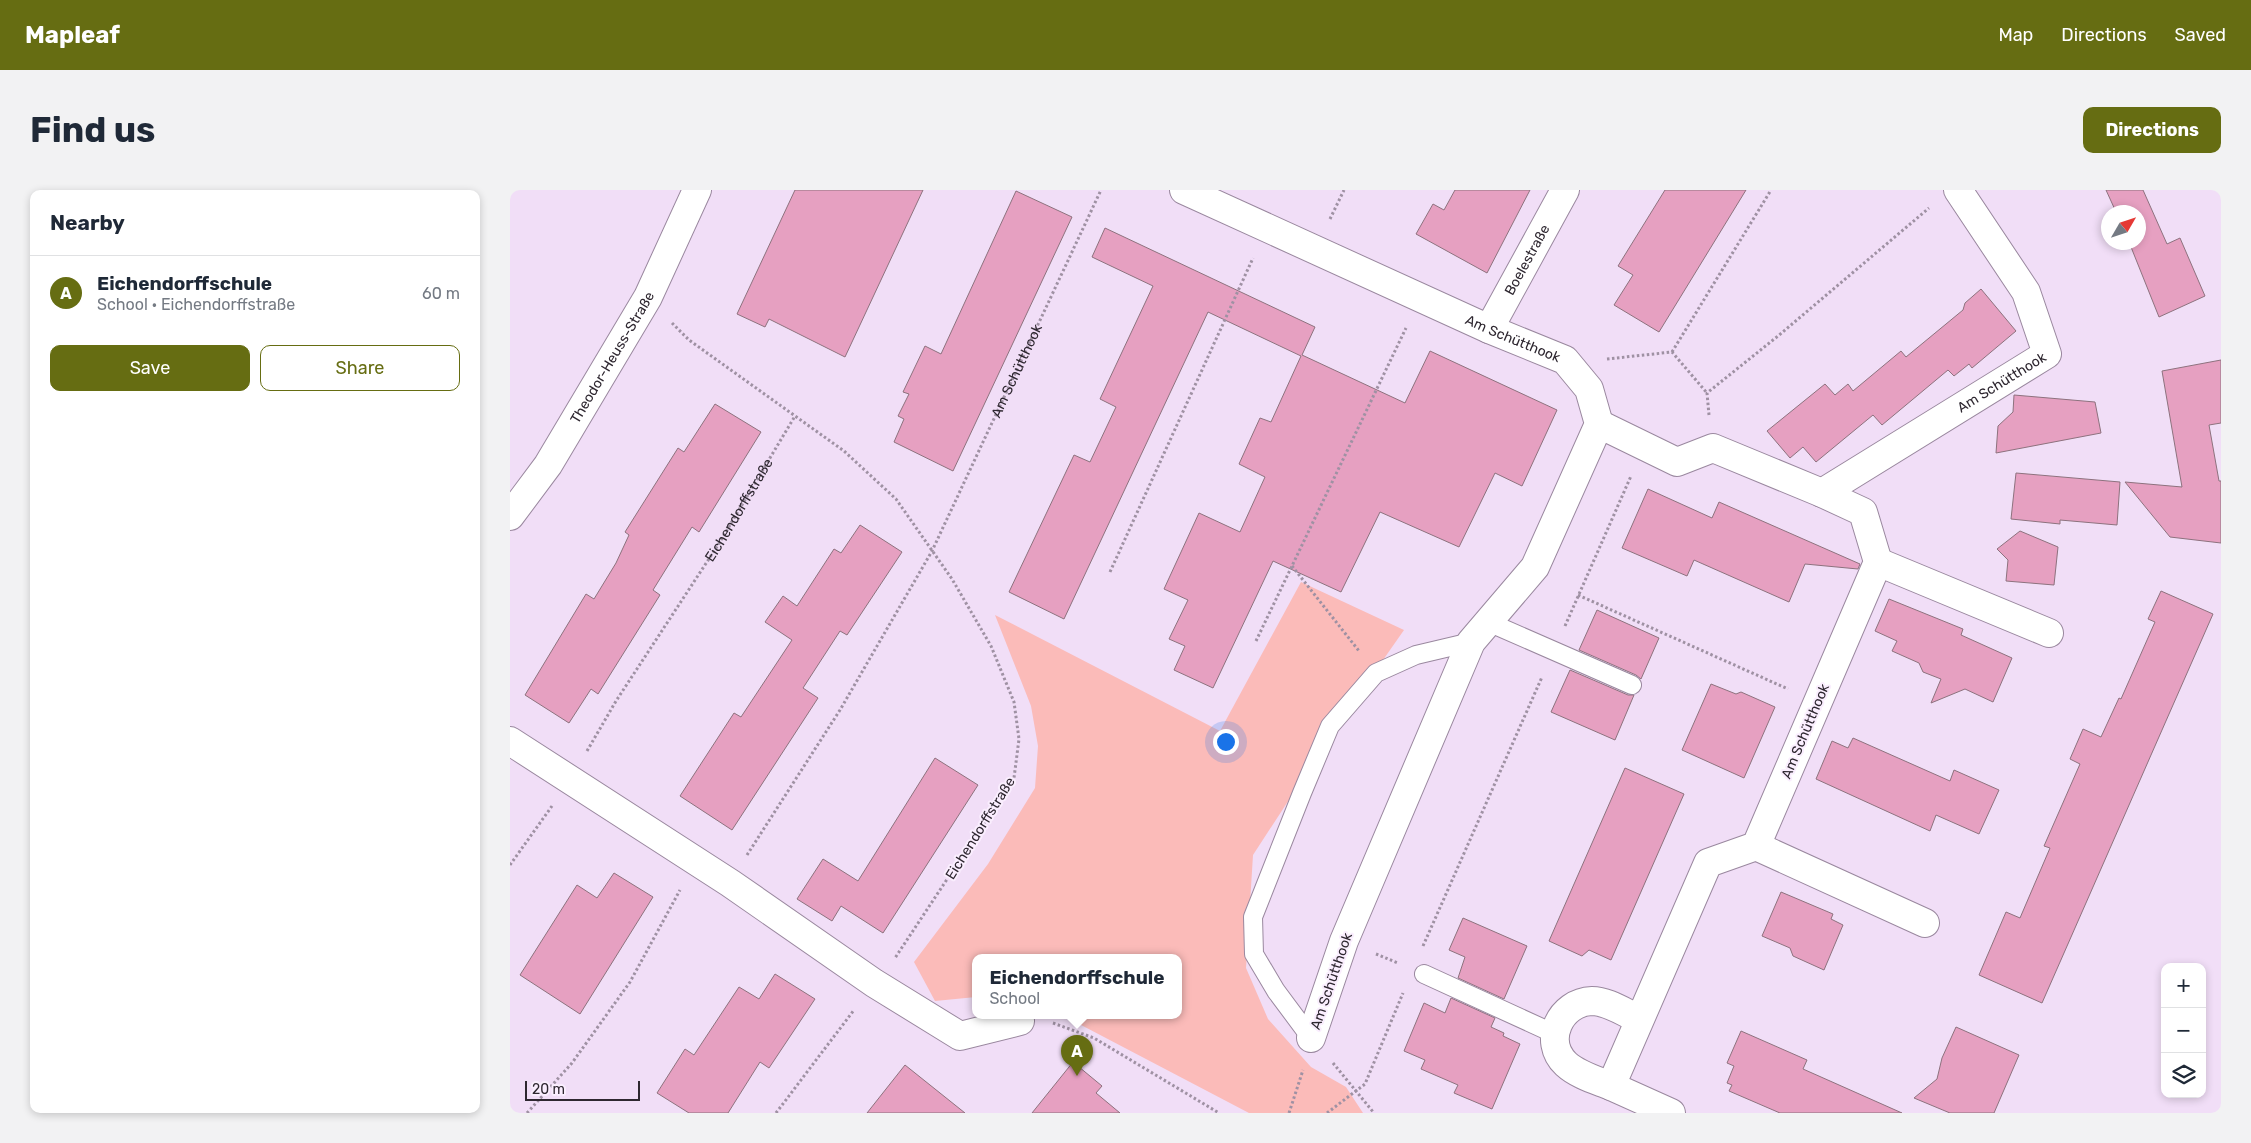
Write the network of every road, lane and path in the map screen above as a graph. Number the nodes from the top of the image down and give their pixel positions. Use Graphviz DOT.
graph roads {
  1 [pos="697,190"];
  2 [pos="1101,190"];
  3 [pos="1184,190"];
  4 [pos="1565,190"];
  5 [pos="1770,190"];
  6 [pos="1946,196"];
  7 [pos="1267,228"];
  8 [pos="648,297"];
  9 [pos="1421,298"];
  10 [pos="1489,329"];
  11 [pos="1672,352"];
  12 [pos="1568,364"];
  13 [pos="1707,393"];
  14 [pos="795,416"];
  15 [pos="1599,424"];
  16 [pos="1644,446"];
  17 [pos="1714,448"];
  18 [pos="1822,493"];
  19 [pos="510,516"];
  20 [pos="932,551"];
  21 [pos="1878,562"];
  22 [pos="1292,566"];
  23 [pos="1110,572"];
  24 [pos="1578,595"];
  25 [pos="1480,632"];
  26 [pos="2049,633"];
  27 [pos="1256,641"];
  28 [pos="1554,651"];
  29 [pos="1376,673"];
  30 [pos="1632,685"];
  31 [pos="1818,702"];
  32 [pos="510,741"];
  33 [pos="570,780"];
  34 [pos="1756,846"];
  35 [pos="696,861"];
  36 [pos="510,865"];
  37 [pos="730,883"];
  38 [pos="1925,923"];
  39 [pos="1344,941"];
  40 [pos="1418,972"];
  41 [pos="874,983"];
  42 [pos="1025,1019"];
  43 [pos="1040,1019"];
  44 [pos="1639,1019"];
  45 [pos="1020,1021"];
  46 [pos="1555,1034"];
  47 [pos="1311,1038"];
  48 [pos="1611,1086"];
  49 [pos="1357,1092"];
  50 [pos="528,1113"];
  51 [pos="776,1113"];
  52 [pos="1219,1113"];
  53 [pos="1289,1113"];
  54 [pos="1327,1113"];
  55 [pos="1374,1113"];
  56 [pos="1671,1113"];
  1 -- 8 [label="street, Theodor-Heuss-Straße"];
  2 -- 20 [label="path, Am Schütthook"];
  3 -- 7 [label="street, Am Schütthook"];
  4 -- 10 [label="street, Boelestraße"];
  5 -- 11 [label="path"];
  6 -- 13 [label="path"];
  6 -- 18 [label="street, Am Schütthook"];
  7 -- 9 [label="street, Am Schütthook"];
  7 -- 23 [label="path"];
  8 -- 14 [label="path, Eichendorffstraße"];
  8 -- 19 [label="street, Theodor-Heuss-Straße"];
  9 -- 10 [label="street, Am Schütthook"];
  9 -- 22 [label="path"];
  10 -- 12 [label="street, Am Schütthook"];
  11 -- 12 [label="path"];
  11 -- 13 [label="path"];
  12 -- 15 [label="street, Am Schütthook"];
  13 -- 17 [label="path"];
  14 -- 20 [label="path, Eichendorffstraße"];
  14 -- 33 [label="path, Eichendorffstraße"];
  15 -- 16 [label="street"];
  15 -- 25 [label="street, Am Schütthook"];
  16 -- 17 [label="street"];
  16 -- 24 [label="path"];
  17 -- 18 [label="street"];
  18 -- 21 [label="street"];
  20 -- 37 [label="path"];
  20 -- 41 [label="path, Eichendorffstraße"];
  21 -- 26 [label="street"];
  21 -- 31 [label="street, Am Schütthook"];
  22 -- 27 [label="path"];
  22 -- 29 [label="path"];
  24 -- 28 [label="path"];
  24 -- 31 [label="path"];
  25 -- 28 [label="lane"];
  25 -- 29 [label="lane, Am Schütthook"];
  25 -- 39 [label="street, Am Schütthook"];
  28 -- 30 [label="lane"];
  28 -- 40 [label="path"];
  29 -- 47 [label="lane, Am Schütthook"];
  31 -- 34 [label="street, Am Schütthook"];
  32 -- 33 [label="street"];
  33 -- 35 [label="street"];
  33 -- 36 [label="path, Eichendorffstraße"];
  34 -- 38 [label="street"];
  34 -- 44 [label="street"];
  35 -- 37 [label="street"];
  35 -- 50 [label="path"];
  37 -- 41 [label="street"];
  39 -- 40 [label="path"];
  39 -- 47 [label="street, Am Schütthook"];
  40 -- 46 [label="lane"];
  40 -- 49 [label="path"];
  41 -- 45 [label="street"];
  41 -- 51 [label="path, Eichendorffstraße"];
  42 -- 45 [label="path"];
  43 -- 52 [label="path"];
  44 -- 46 [label="street"];
  44 -- 48 [label="street"];
  46 -- 48 [label="street"];
  47 -- 49 [label="path"];
  47 -- 53 [label="path"];
  48 -- 56 [label="street"];
  49 -- 54 [label="path"];
  49 -- 55 [label="path"];
}
